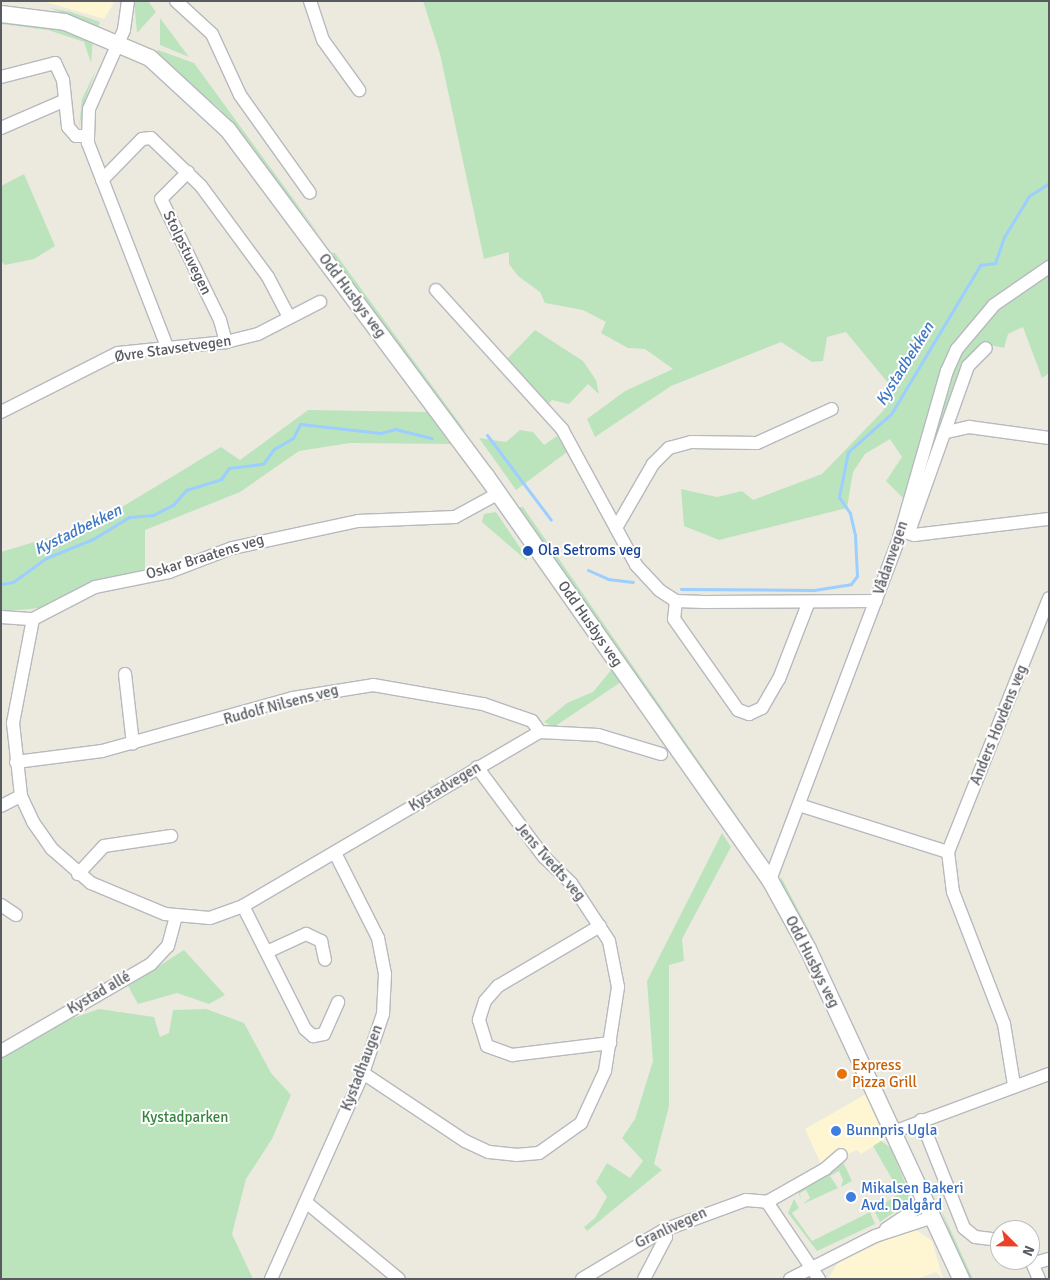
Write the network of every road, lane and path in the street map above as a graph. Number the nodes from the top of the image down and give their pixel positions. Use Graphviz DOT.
graph roads {
  1 [pos="128,1"];
  2 [pos="176,1"];
  3 [pos="310,1"];
  4 [pos="1,14"];
  5 [pos="118,43"];
  6 [pos="1,77"];
  7 [pos="359,90"];
  8 [pos="63,101"];
  9 [pos="1,128"];
  10 [pos="88,136"];
  11 [pos="188,172"];
  12 [pos="102,180"];
  13 [pos="310,193"];
  14 [pos="1049,267"];
  15 [pos="436,290"];
  16 [pos="320,302"];
  17 [pos="289,316"];
  18 [pos="226,342"];
  19 [pos="167,347"];
  20 [pos="986,348"];
  21 [pos="832,409"];
  22 [pos="1,412"];
  23 [pos="946,432"];
  24 [pos="1049,438"];
  25 [pos="499,493"];
  26 [pos="1049,519"];
  27 [pos="616,528"];
  28 [pos="904,532"];
  29 [pos="1049,598"];
  30 [pos="676,601"];
  31 [pos="876,601"];
  32 [pos="808,604"];
  33 [pos="1,617"];
  34 [pos="33,619"];
  35 [pos="125,674"];
  36 [pos="540,732"];
  37 [pos="133,744"];
  38 [pos="662,754"];
  39 [pos="16,762"];
  40 [pos="476,767"];
  41 [pos="22,796"];
  42 [pos="799,805"];
  43 [pos="1,806"];
  44 [pos="171,836"];
  45 [pos="948,852"];
  46 [pos="335,853"];
  47 [pos="78,874"];
  48 [pos="770,880"];
  49 [pos="1,905"];
  50 [pos="243,906"];
  51 [pos="16,915"];
  52 [pos="176,917"];
  53 [pos="600,926"];
  54 [pos="269,951"];
  55 [pos="325,960"];
  56 [pos="338,1002"];
  57 [pos="610,1043"];
  58 [pos="1,1051"];
  59 [pos="363,1073"];
  60 [pos="1049,1074"];
  61 [pos="1014,1085"];
  62 [pos="921,1120"];
  63 [pos="893,1132"];
  64 [pos="841,1154"];
  65 [pos="767,1202"];
  66 [pos="307,1203"];
  67 [pos="929,1209"];
  68 [pos="664,1230"];
  69 [pos="990,1239"];
  70 [pos="816,1273"];
  71 [pos="271,1279"];
  72 [pos="399,1279"];
  73 [pos="582,1279"];
  74 [pos="644,1279"];
  75 [pos="790,1279"];
  76 [pos="961,1279"];
  1 -- 5 [label="street"];
  2 -- 13 [label="street"];
  3 -- 7 [label="street"];
  4 -- 5 [label="street, Odd Husbys veg"];
  5 -- 10 [label="street"];
  5 -- 25 [label="street, Odd Husbys veg"];
  6 -- 8 [label="street"];
  8 -- 9 [label="street"];
  8 -- 10 [label="street"];
  10 -- 12 [label="street"];
  11 -- 12 [label="street"];
  11 -- 17 [label="street"];
  11 -- 18 [label="street, Stolpstuvegen"];
  12 -- 19 [label="street"];
  14 -- 28 [label="street, Vådanvegen"];
  15 -- 27 [label="street"];
  16 -- 17 [label="street, Øvre Stavsetvegen"];
  17 -- 18 [label="street, Øvre Stavsetvegen"];
  18 -- 19 [label="street, Øvre Stavsetvegen"];
  19 -- 22 [label="street, Øvre Stavsetvegen"];
  20 -- 23 [label="street, Vådanvegen"];
  21 -- 27 [label="street"];
  23 -- 24 [label="street"];
  23 -- 28 [label="street, Vådanvegen"];
  25 -- 34 [label="street, Oskar Braatens veg"];
  25 -- 48 [label="street, Odd Husbys veg"];
  26 -- 28 [label="street"];
  27 -- 30 [label="street"];
  28 -- 31 [label="street, Vådanvegen"];
  29 -- 45 [label="street, Anders Hovdens veg"];
  30 -- 32 [label="street"];
  30 -- 32 [label="street"];
  31 -- 32 [label="street"];
  31 -- 42 [label="street, Vådanvegen"];
  33 -- 34 [label="street"];
  34 -- 39 [label="street"];
  35 -- 37 [label="street"];
  36 -- 37 [label="street, Rudolf Nilsens veg"];
  36 -- 38 [label="street"];
  36 -- 40 [label="street, Kystadvegen"];
  37 -- 39 [label="street, Rudolf Nilsens veg"];
  39 -- 41 [label="street"];
  40 -- 46 [label="street, Kystadvegen"];
  40 -- 53 [label="street, Jens Tvedts veg"];
  41 -- 43 [label="street"];
  41 -- 47 [label="street"];
  42 -- 45 [label="street"];
  42 -- 48 [label="street, Vådanvegen"];
  44 -- 47 [label="street"];
  45 -- 61 [label="street, Anders Hovdens veg"];
  46 -- 50 [label="street, Kystadvegen"];
  46 -- 59 [label="street, Kystadhaugen"];
  47 -- 52 [label="street"];
  48 -- 63 [label="street, Odd Husbys veg"];
  49 -- 51 [label="street"];
  50 -- 52 [label="street, Kystadvegen"];
  50 -- 54 [label="street"];
  52 -- 58 [label="street, Kystad allé"];
  53 -- 57 [label="street, Jens Tvedts veg"];
  53 -- 57 [label="street"];
  54 -- 55 [label="street"];
  54 -- 56 [label="street"];
  57 -- 59 [label="street, Jens Tvedts veg"];
  59 -- 66 [label="street, Kystadhaugen"];
  60 -- 61 [label="street"];
  61 -- 62 [label="street"];
  62 -- 63 [label="street"];
  62 -- 69 [label="street"];
  63 -- 67 [label="street, Odd Husbys veg"];
  64 -- 65 [label="street, Granlivegen"];
  65 -- 68 [label="street, Granlivegen"];
  65 -- 70 [label="street"];
  66 -- 71 [label="street, Kystadhaugen"];
  66 -- 72 [label="street"];
  67 -- 70 [label="street"];
  67 -- 76 [label="street, Odd Husbys veg"];
  68 -- 73 [label="street, Granlivegen"];
  68 -- 74 [label="street"];
  70 -- 75 [label="street"];
}
